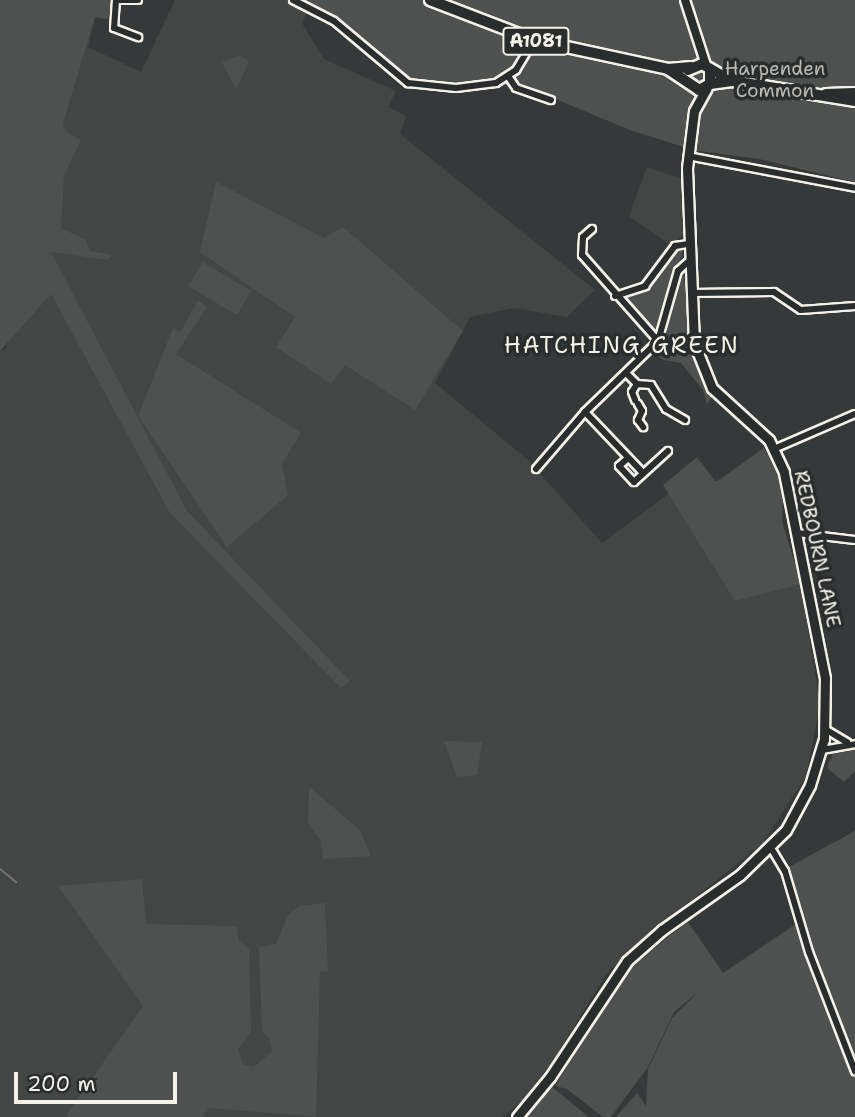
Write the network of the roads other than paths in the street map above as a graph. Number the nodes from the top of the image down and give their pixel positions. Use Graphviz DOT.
graph roads {
  1 [pos="118,0"];
  2 [pos="138,0"];
  3 [pos="293,0"];
  4 [pos="430,0"];
  5 [pos="685,0"];
  6 [pos="306,2"];
  7 [pos="138,37"];
  8 [pos="534,40"];
  9 [pos="697,49"];
  10 [pos="691,66"];
  11 [pos="708,67"];
  12 [pos="668,68"];
  13 [pos="508,76"];
  14 [pos="732,81"];
  15 [pos="689,84"];
  16 [pos="709,86"];
  17 [pos="855,93"];
  18 [pos="827,94"];
  19 [pos="551,100"];
  20 [pos="855,101"];
  21 [pos="694,111"];
  22 [pos="688,156"];
  23 [pos="855,188"];
  24 [pos="592,229"];
  25 [pos="687,244"];
  26 [pos="688,262"];
  27 [pos="689,293"];
  28 [pos="615,296"];
  29 [pos="855,306"];
  30 [pos="658,341"];
  31 [pos="626,373"];
  32 [pos="637,384"];
  33 [pos="586,412"];
  34 [pos="855,414"];
  35 [pos="685,420"];
  36 [pos="643,427"];
  37 [pos="775,449"];
  38 [pos="668,451"];
  39 [pos="628,457"];
  40 [pos="536,469"];
  41 [pos="643,473"];
  42 [pos="797,533"];
  43 [pos="855,540"];
  44 [pos="825,729"];
  45 [pos="851,743"];
  46 [pos="822,750"];
  47 [pos="771,848"];
  48 [pos="855,1071"];
  49 [pos="517,1117"];
  1 -- 2 [label="street"];
  1 -- 7 [label="street"];
  3 -- 6 [label="street"];
  4 -- 8 [label="main road, A1081"];
  5 -- 9 [label="street"];
  6 -- 13 [label="street"];
  8 -- 12 [label="main road, A1081"];
  8 -- 13 [label="street"];
  9 -- 10 [label="street"];
  9 -- 11 [label="street"];
  10 -- 11 [label="main road"];
  10 -- 12 [label="main road, A1081"];
  10 -- 15 [label="main road"];
  11 -- 14 [label="main road"];
  11 -- 16 [label="main road"];
  12 -- 15 [label="main road, A1081"];
  13 -- 19 [label="street"];
  14 -- 16 [label="main road"];
  14 -- 18 [label="main road"];
  15 -- 16 [label="main road"];
  15 -- 21 [label="main road, REDBOURN LANE"];
  16 -- 21 [label="main road, REDBOURN LANE"];
  17 -- 18 [label="main road"];
  18 -- 20 [label="main road"];
  21 -- 22 [label="main road, REDBOURN LANE"];
  22 -- 23 [label="street"];
  22 -- 25 [label="main road, REDBOURN LANE"];
  24 -- 28 [label="street"];
  25 -- 26 [label="main road, REDBOURN LANE"];
  25 -- 28 [label="street"];
  26 -- 27 [label="main road, REDBOURN LANE"];
  26 -- 30 [label="street"];
  27 -- 29 [label="street"];
  27 -- 37 [label="main road, REDBOURN LANE"];
  28 -- 30 [label="street"];
  30 -- 31 [label="street"];
  31 -- 32 [label="street"];
  31 -- 33 [label="street"];
  32 -- 35 [label="street"];
  32 -- 36 [label="street"];
  33 -- 39 [label="street"];
  33 -- 40 [label="street"];
  34 -- 37 [label="street"];
  37 -- 42 [label="main road, REDBOURN LANE"];
  38 -- 41 [label="street"];
  39 -- 41 [label="street"];
  39 -- 41 [label="street"];
  42 -- 43 [label="street"];
  42 -- 44 [label="main road, REDBOURN LANE"];
  44 -- 45 [label="street"];
  44 -- 46 [label="main road, REDBOURN LANE"];
  45 -- 46 [label="street"];
  46 -- 47 [label="main road, REDBOURN LANE"];
  47 -- 48 [label="street"];
  47 -- 49 [label="main road, REDBOURN LANE"];
}
